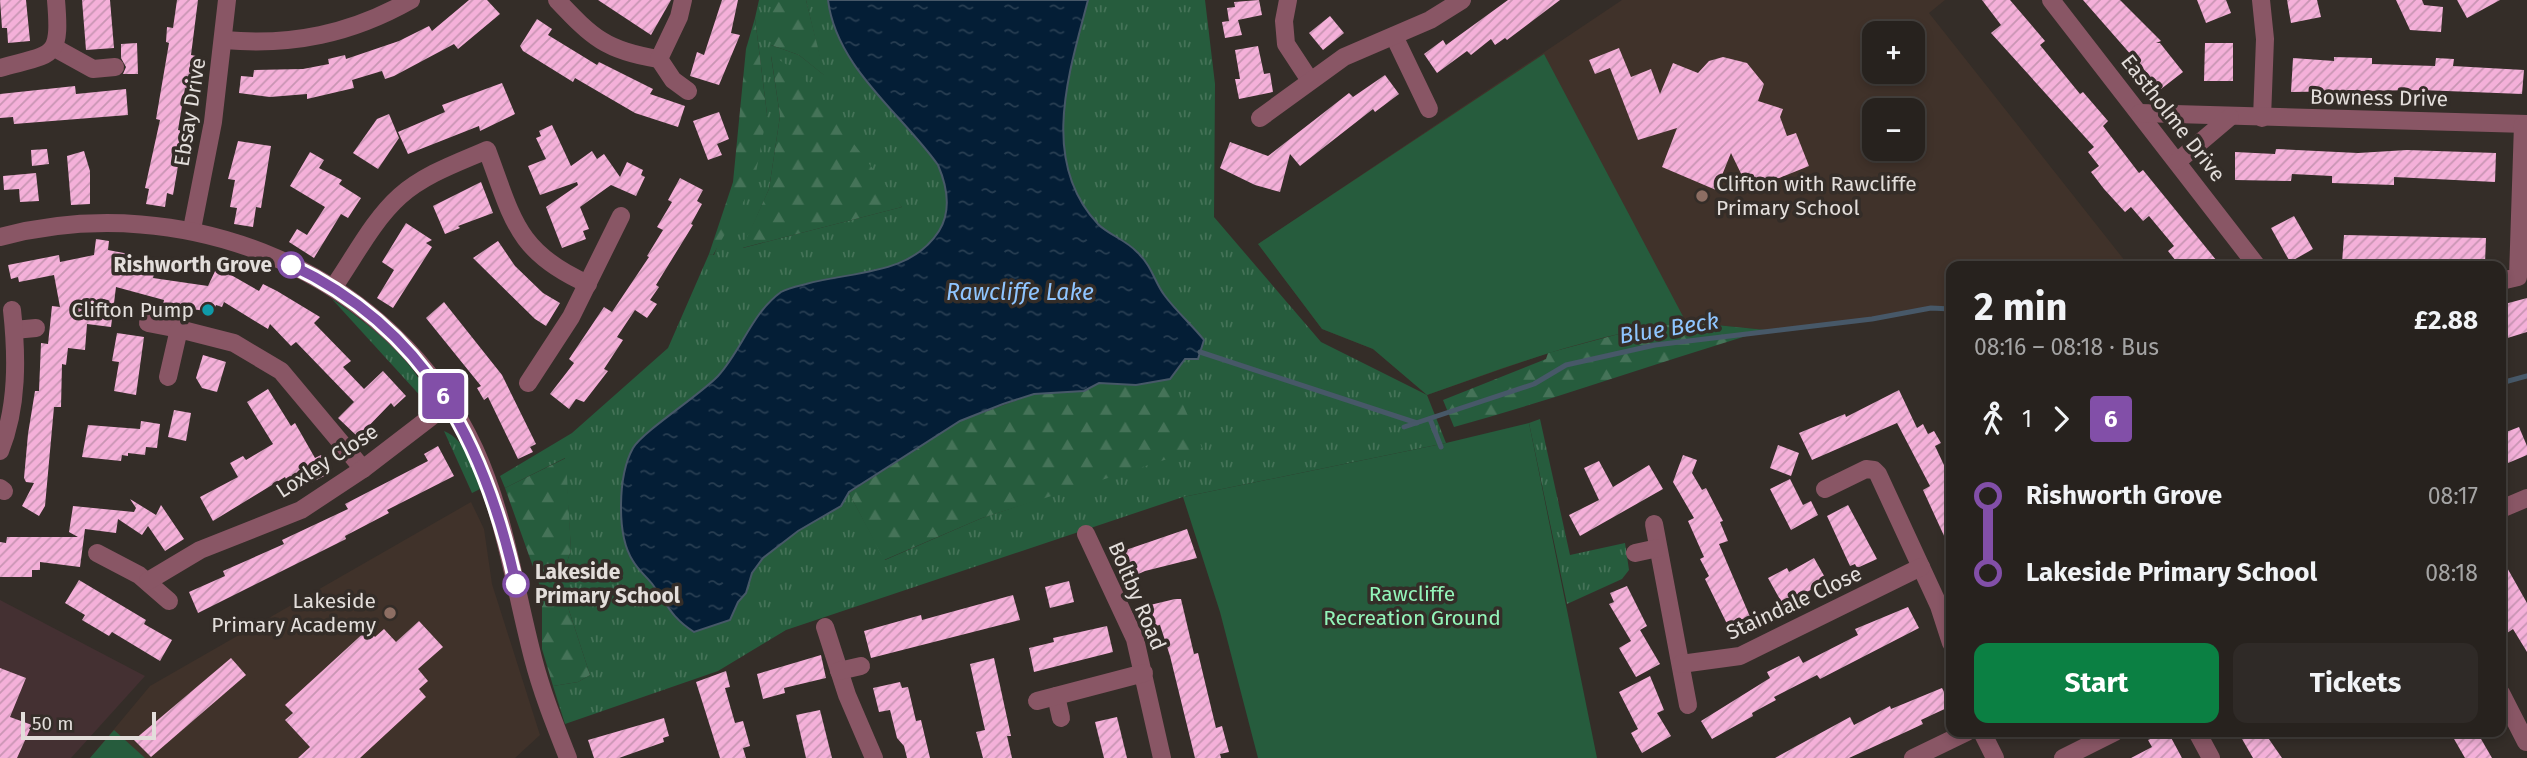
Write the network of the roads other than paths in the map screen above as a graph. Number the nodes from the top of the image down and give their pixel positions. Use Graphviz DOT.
graph roads {
  1 [pos="56,0"];
  2 [pos="227,0"];
  3 [pos="411,0"];
  4 [pos="557,0"];
  5 [pos="683,0"];
  6 [pos="1288,0"];
  7 [pos="1462,0"];
  8 [pos="2051,0"];
  9 [pos="2261,0"];
  10 [pos="1394,36"];
  11 [pos="223,40"];
  12 [pos="54,48"];
  13 [pos="659,59"];
  14 [pos="115,67"];
  15 [pos="0,68"];
  16 [pos="1309,79"];
  17 [pos="688,91"];
  18 [pos="1429,109"];
  19 [pos="2140,113"];
  20 [pos="2230,117"];
  21 [pos="1260,118"];
  22 [pos="2262,118"];
  23 [pos="2525,124"];
  24 [pos="2178,161"];
  25 [pos="621,216"];
  26 [pos="192,229"];
  27 [pos="0,237"];
  28 [pos="2253,261"];
  29 [pos="2515,277"];
  30 [pos="588,284"];
  31 [pos="333,288"];
  32 [pos="12,310"];
  33 [pos="148,323"];
  34 [pos="36,328"];
  35 [pos="14,330"];
  36 [pos="179,330"];
  37 [pos="168,377"];
  38 [pos="528,383"];
  39 [pos="449,403"];
  40 [pos="0,451"];
  41 [pos="363,469"];
  42 [pos="1825,489"];
  43 [pos="2527,498"];
  44 [pos="2506,507"];
  45 [pos="1654,524"];
  46 [pos="1086,534"];
  47 [pos="1658,548"];
  48 [pos="97,553"];
  49 [pos="1635,553"];
  50 [pos="1921,567"];
  51 [pos="148,582"];
  52 [pos="169,601"];
  53 [pos="825,627"];
  54 [pos="1946,630"];
  55 [pos="1681,664"];
  56 [pos="861,666"];
  57 [pos="839,671"];
  58 [pos="1144,673"];
  59 [pos="1056,696"];
  60 [pos="1037,701"];
  61 [pos="2506,703"];
  62 [pos="1688,705"];
  63 [pos="1061,718"];
  64 [pos="1957,737"];
  65 [pos="1984,737"];
  66 [pos="2105,737"];
  67 [pos="2200,737"];
  68 [pos="2526,742"];
  69 [pos="568,758"];
  70 [pos="874,758"];
  71 [pos="1162,758"];
  72 [pos="1913,758"];
  73 [pos="1995,758"];
  74 [pos="2063,758"];
  75 [pos="2211,758"];
  1 -- 12 [label="street"];
  2 -- 11 [label="street, Ebsay Drive"];
  3 -- 11 [label="street"];
  4 -- 13 [label="street"];
  5 -- 13 [label="street"];
  6 -- 16 [label="street"];
  7 -- 10 [label="street"];
  8 -- 19 [label="street, Eastholme Drive"];
  9 -- 22 [label="street"];
  10 -- 16 [label="street"];
  10 -- 18 [label="street"];
  11 -- 26 [label="street, Ebsay Drive"];
  12 -- 14 [label="street"];
  12 -- 15 [label="street"];
  13 -- 17 [label="street"];
  16 -- 21 [label="street"];
  19 -- 20 [label="street, Bowness Drive"];
  19 -- 24 [label="street, Eastholme Drive"];
  20 -- 22 [label="street, Bowness Drive"];
  20 -- 24 [label="street"];
  22 -- 23 [label="street, Bowness Drive"];
  23 -- 29 [label="street"];
  24 -- 28 [label="street, Eastholme Drive"];
  25 -- 30 [label="street"];
  26 -- 27 [label="street"];
  26 -- 31 [label="street"];
  30 -- 31 [label="street"];
  30 -- 38 [label="street"];
  31 -- 39 [label="street"];
  32 -- 35 [label="street"];
  33 -- 36 [label="street"];
  34 -- 35 [label="street"];
  35 -- 40 [label="street"];
  36 -- 37 [label="street"];
  36 -- 41 [label="street"];
  39 -- 41 [label="street, Loxley Close"];
  39 -- 69 [label="street"];
  41 -- 51 [label="street, Loxley Close"];
  42 -- 50 [label="street"];
  43 -- 44 [label="street"];
  45 -- 47 [label="street"];
  46 -- 58 [label="street, Boltby Road"];
  47 -- 49 [label="street"];
  47 -- 55 [label="street"];
  48 -- 51 [label="street"];
  50 -- 54 [label="street"];
  50 -- 55 [label="street, Staindale Close"];
  51 -- 52 [label="street"];
  53 -- 57 [label="street"];
  55 -- 62 [label="street"];
  56 -- 57 [label="street"];
  57 -- 70 [label="street"];
  58 -- 59 [label="street"];
  58 -- 71 [label="street, Boltby Road"];
  59 -- 60 [label="street"];
  59 -- 63 [label="street"];
  61 -- 68 [label="street"];
  64 -- 72 [label="street"];
  65 -- 73 [label="street"];
  66 -- 74 [label="street"];
  67 -- 75 [label="street"];
}
